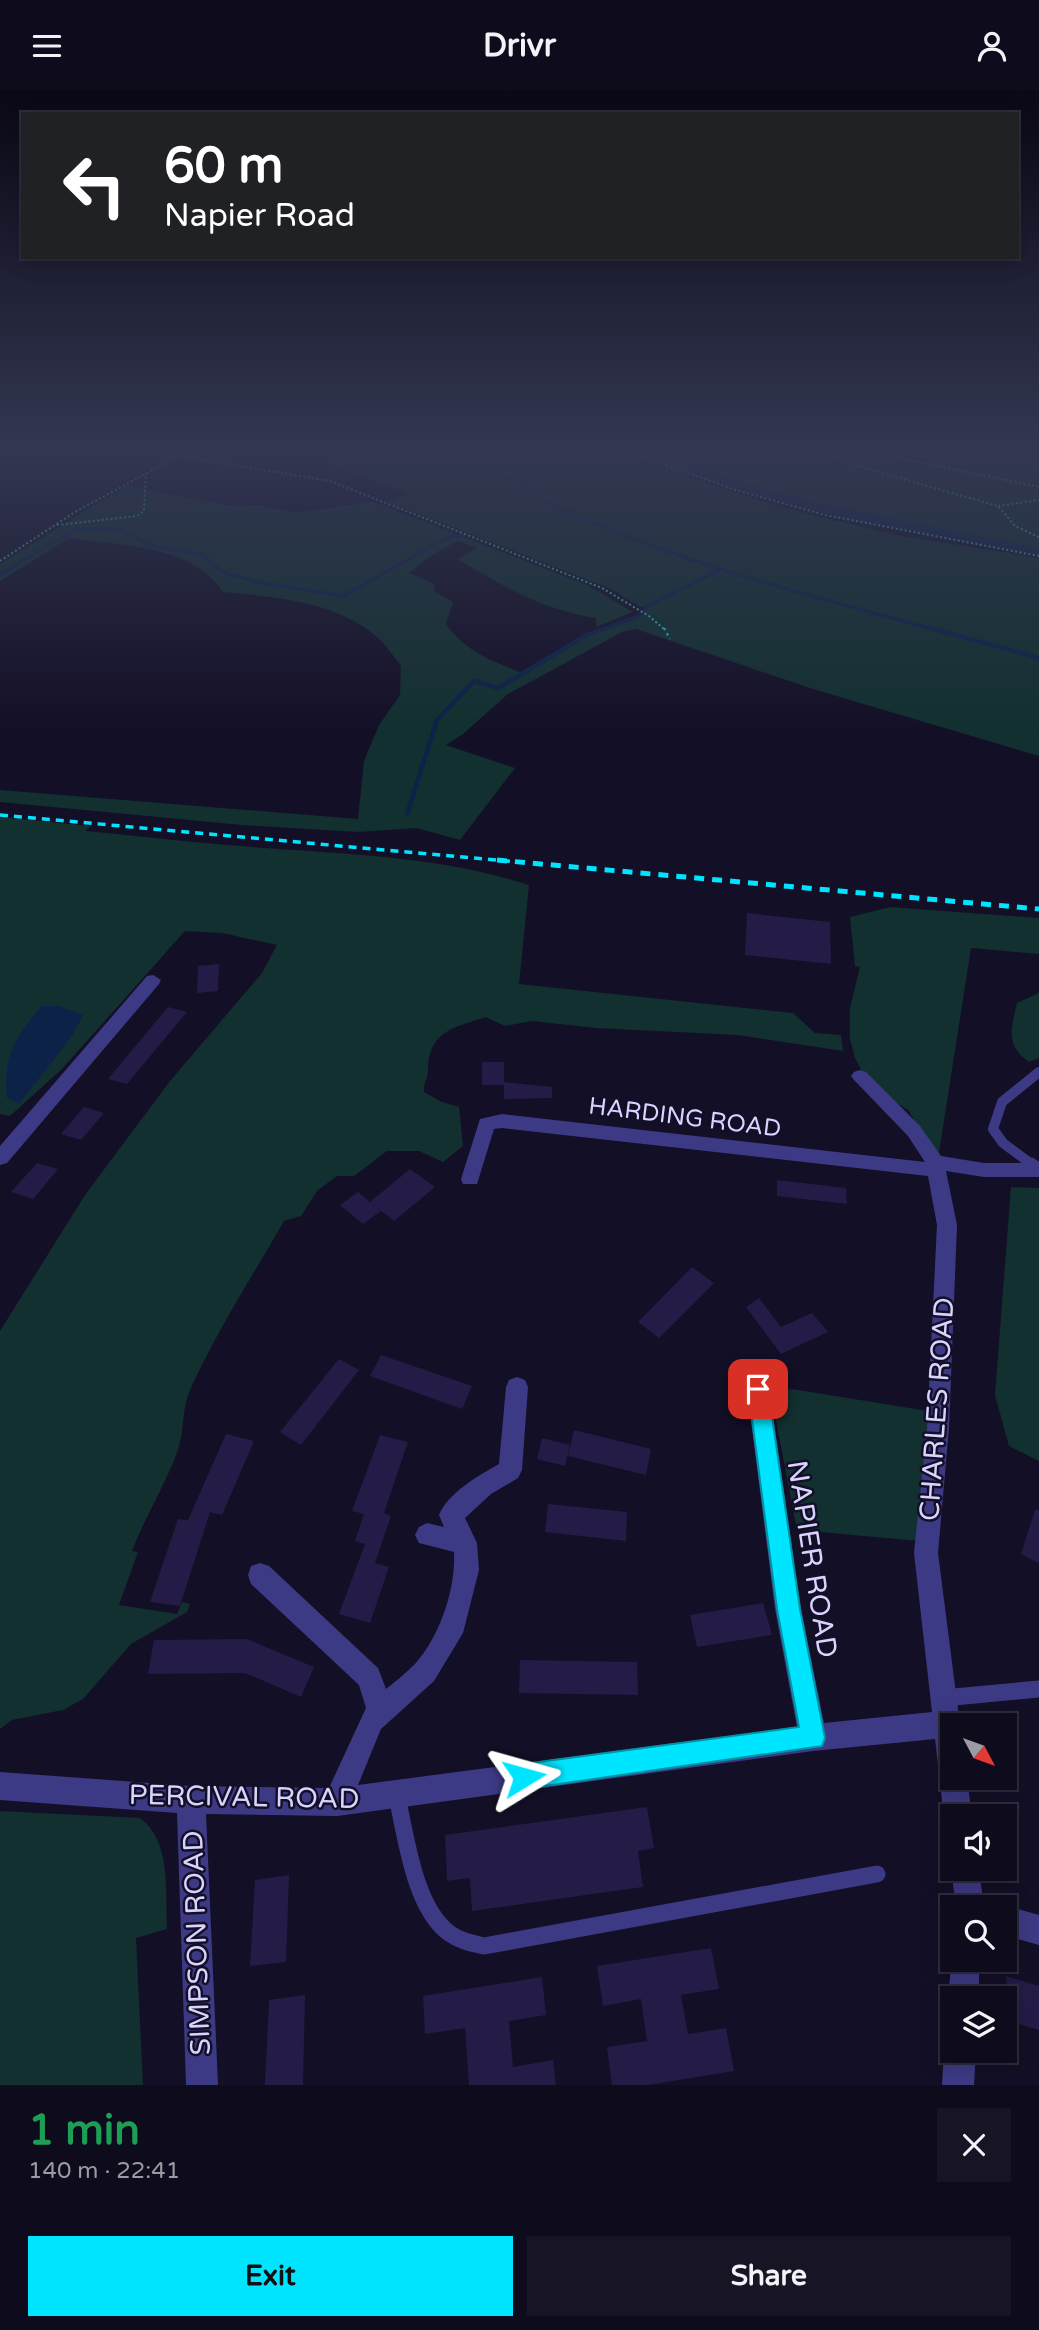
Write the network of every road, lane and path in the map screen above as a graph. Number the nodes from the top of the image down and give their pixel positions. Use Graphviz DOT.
graph roads {
  1 [pos="24,545"];
  2 [pos="493,545"];
  3 [pos="982,545"];
  4 [pos="1039,556"];
  5 [pos="0,561"];
  6 [pos="670,639"];
  7 [pos="153,980"];
  8 [pos="1039,1072"];
  9 [pos="860,1076"];
  10 [pos="0,1158"];
  11 [pos="935,1166"];
  12 [pos="1038,1170"];
  13 [pos="470,1179"];
  14 [pos="517,1387"];
  15 [pos="758,1389"];
  16 [pos="428,1535"];
  17 [pos="465,1543"];
  18 [pos="260,1575"];
  19 [pos="1039,1689"];
  20 [pos="945,1711"];
  21 [pos="381,1713"];
  22 [pos="813,1738"];
  23 [pos="0,1786"];
  24 [pos="397,1794"];
  25 [pos="191,1800"];
  26 [pos="337,1802"];
  27 [pos="877,1874"];
  28 [pos="1017,1924"];
  29 [pos="1039,1930"];
  30 [pos="959,2063"];
  31 [pos="202,2085"];
  32 [pos="958,2085"];
  1 -- 5 [label="path"];
  2 -- 6 [label="path"];
  3 -- 4 [label="path"];
  7 -- 10 [label="street"];
  8 -- 12 [label="lane"];
  9 -- 11 [label="street, CHARLES ROAD"];
  11 -- 12 [label="street"];
  11 -- 13 [label="street, HARDING ROAD"];
  11 -- 20 [label="street, CHARLES ROAD"];
  14 -- 17 [label="street"];
  15 -- 22 [label="street, NAPIER ROAD"];
  16 -- 17 [label="street"];
  17 -- 21 [label="street"];
  18 -- 21 [label="street"];
  19 -- 20 [label="lane"];
  20 -- 22 [label="street, PERCIVAL ROAD"];
  21 -- 26 [label="street"];
  22 -- 24 [label="street, PERCIVAL ROAD"];
  23 -- 25 [label="street, PERCIVAL ROAD"];
  24 -- 26 [label="street, PERCIVAL ROAD"];
  24 -- 27 [label="lane"];
  25 -- 26 [label="street, PERCIVAL ROAD"];
  25 -- 31 [label="street, SIMPSON ROAD"];
  28 -- 29 [label="street"];
  30 -- 32 [label="street"];
}
